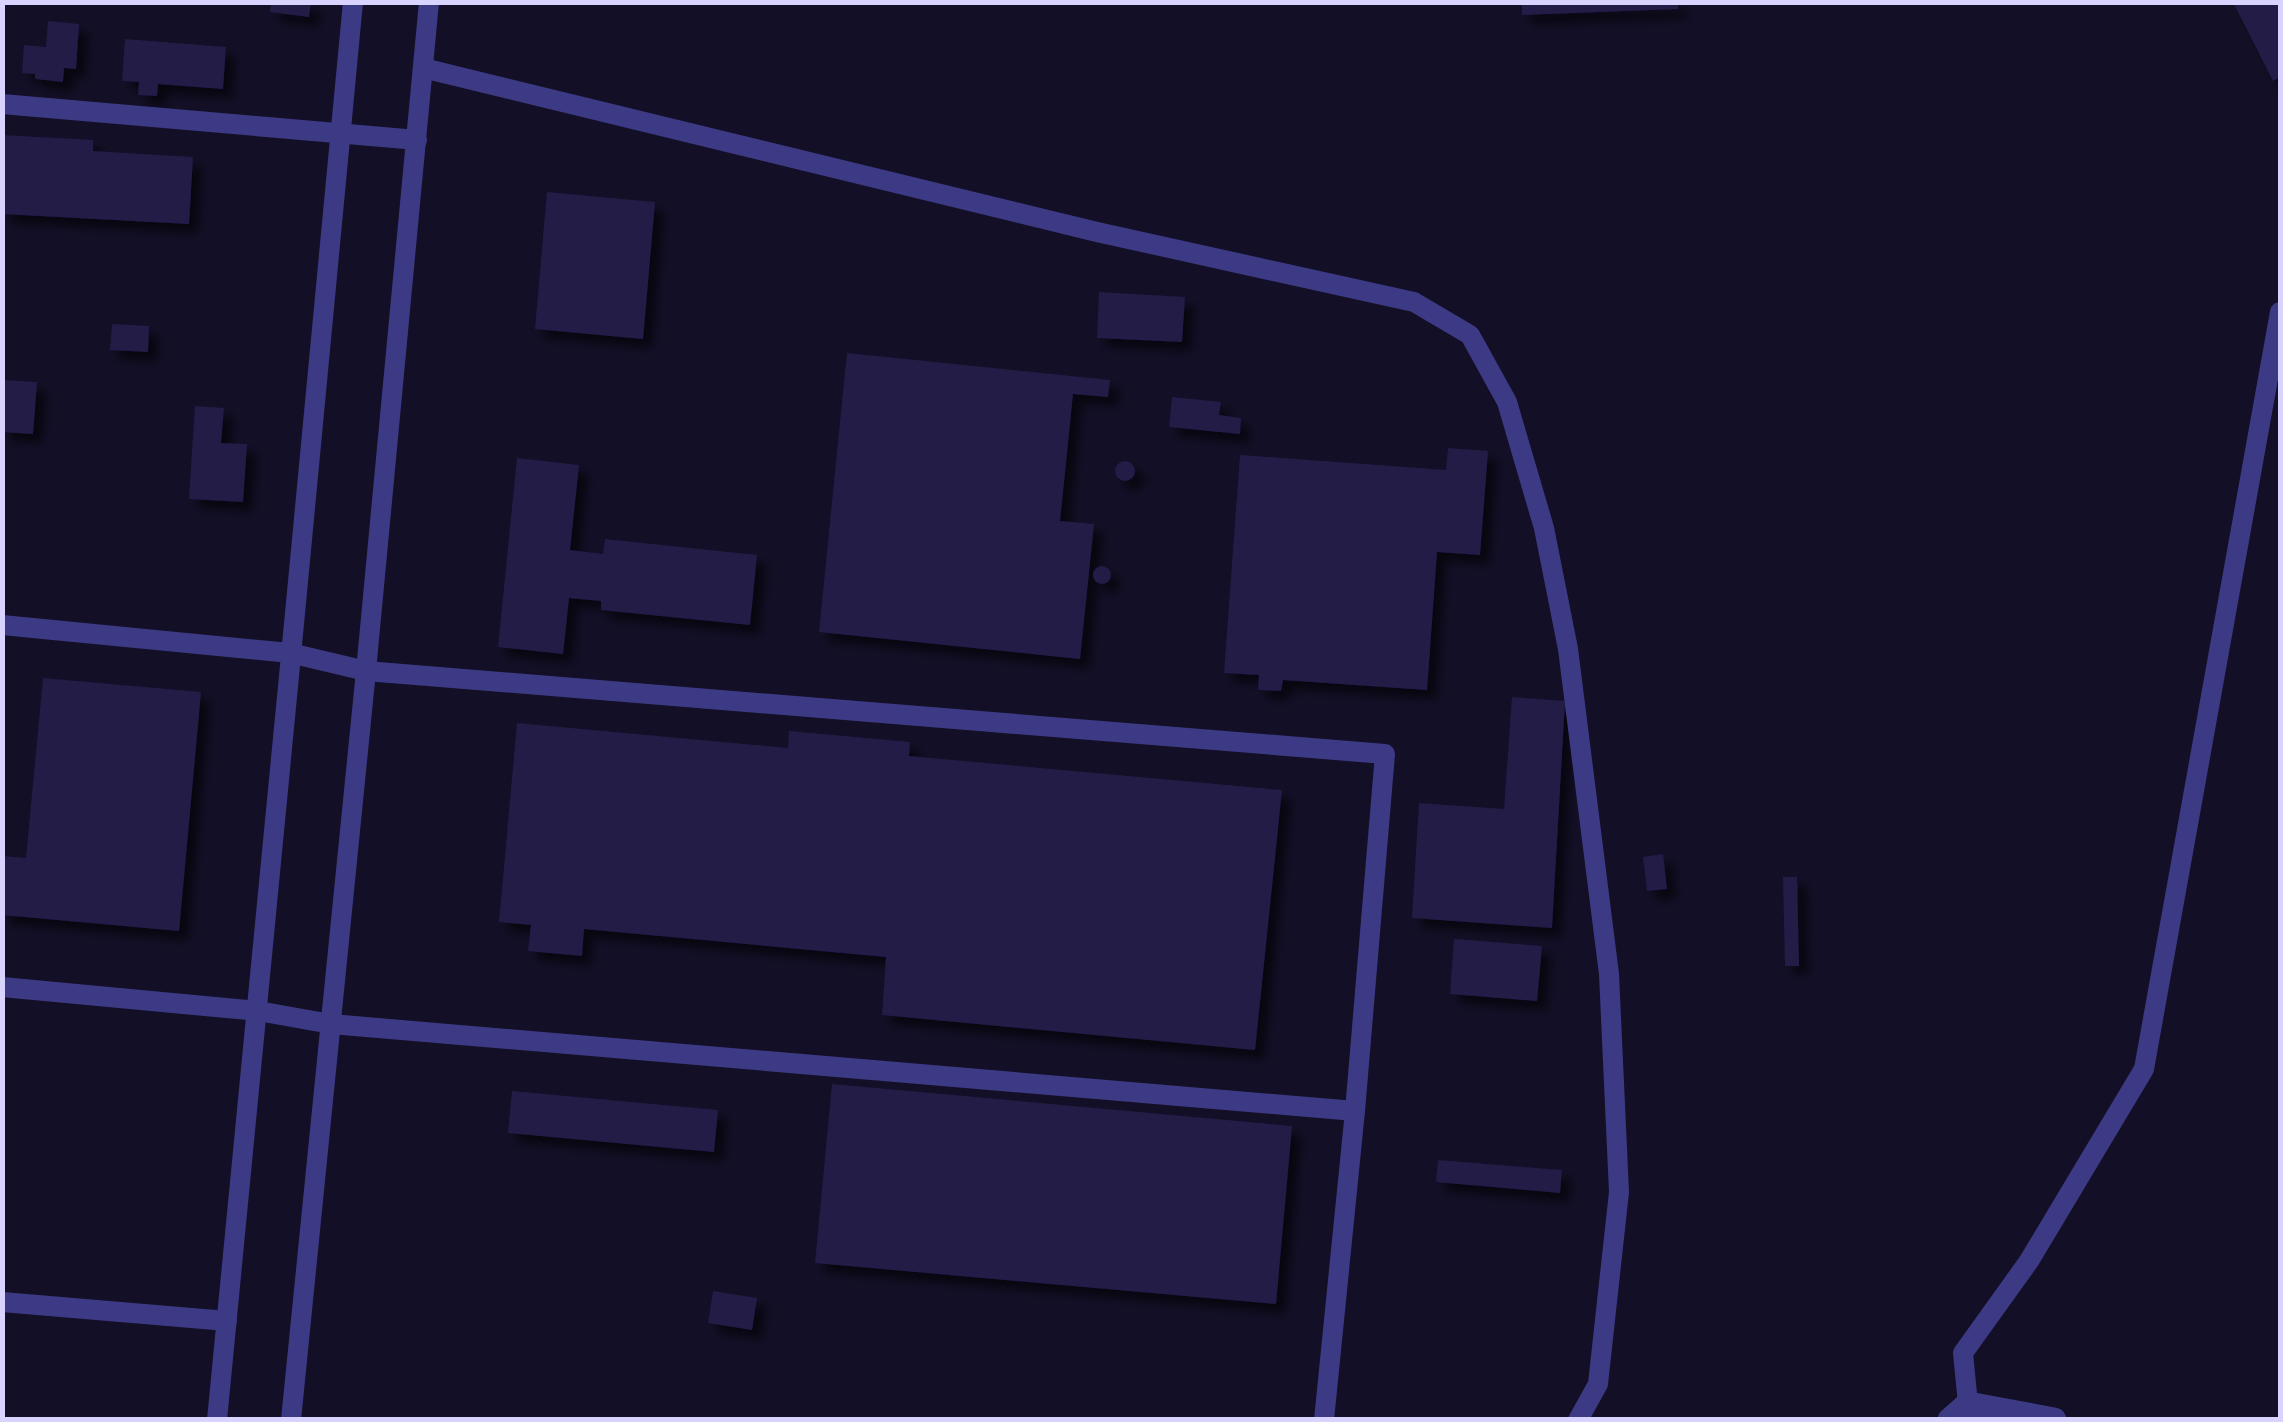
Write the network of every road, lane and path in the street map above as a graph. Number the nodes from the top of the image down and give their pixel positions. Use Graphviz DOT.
graph roads {
  1 [pos="353,2"];
  2 [pos="429,2"];
  3 [pos="424,68"];
  4 [pos="2,104"];
  5 [pos="340,132"];
  6 [pos="417,140"];
  7 [pos="2280,312"];
  8 [pos="2,625"];
  9 [pos="290,654"];
  10 [pos="366,671"];
  11 [pos="2,987"];
  12 [pos="258,1011"];
  13 [pos="331,1024"];
  14 [pos="1356,1110"];
  15 [pos="2,1302"];
  16 [pos="227,1322"];
  17 [pos="1959,1412"];
  18 [pos="217,1420"];
  19 [pos="292,1420"];
  20 [pos="1324,1420"];
  21 [pos="1578,1420"];
  22 [pos="2054,1420"];
  1 -- 5 [label="lane"];
  2 -- 3 [label="lane"];
  3 -- 6 [label="lane"];
  3 -- 21 [label="lane"];
  4 -- 5 [label="lane"];
  5 -- 6 [label="lane"];
  5 -- 9 [label="lane"];
  6 -- 10 [label="lane"];
  7 -- 17 [label="lane"];
  8 -- 9 [label="lane"];
  9 -- 10 [label="lane"];
  9 -- 12 [label="lane"];
  10 -- 13 [label="lane"];
  10 -- 14 [label="lane"];
  11 -- 12 [label="lane"];
  12 -- 13 [label="lane"];
  12 -- 16 [label="lane"];
  13 -- 14 [label="lane"];
  13 -- 19 [label="lane"];
  14 -- 20 [label="lane"];
  15 -- 16 [label="lane"];
  16 -- 18 [label="lane"];
  17 -- 22 [label="street"];
}
